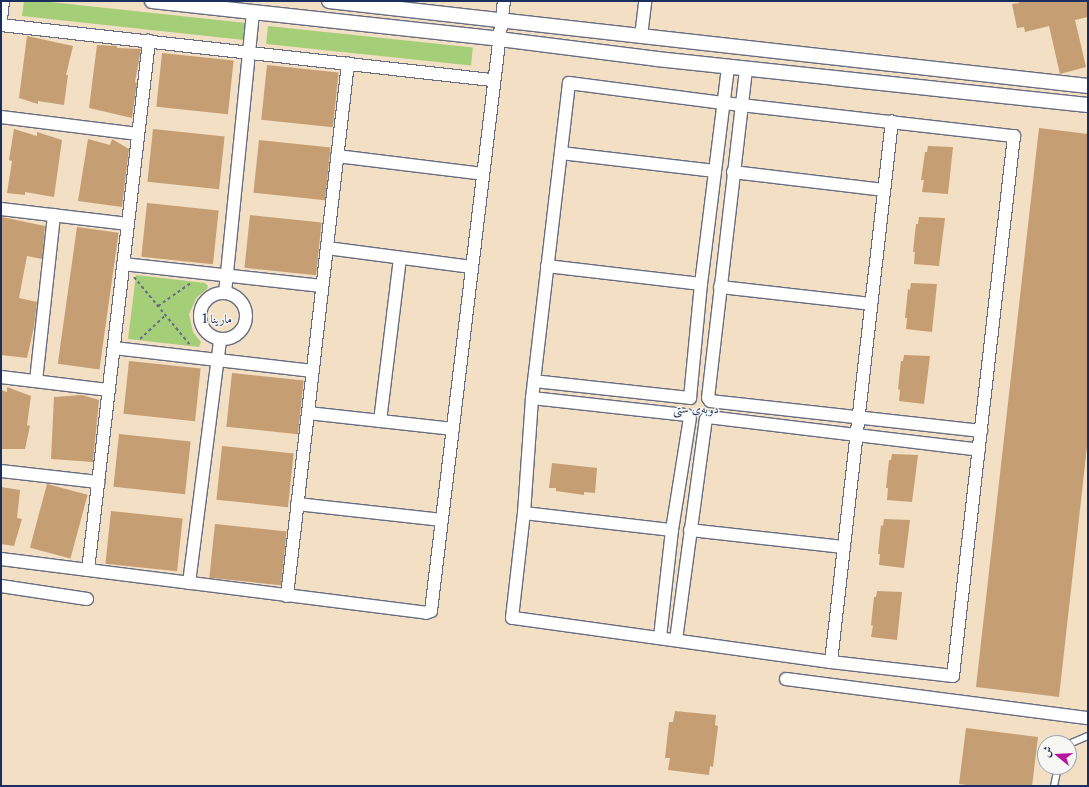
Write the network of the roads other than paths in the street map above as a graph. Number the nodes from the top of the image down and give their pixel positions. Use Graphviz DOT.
graph roads {
  1 [pos="3,1"];
  2 [pos="157,1"];
  3 [pos="329,1"];
  4 [pos="504,1"];
  5 [pos="645,1"];
  6 [pos="253,12"];
  7 [pos="1,20"];
  8 [pos="501,20"];
  9 [pos="1,24"];
  10 [pos="641,36"];
  11 [pos="659,38"];
  12 [pos="499,39"];
  13 [pos="149,41"];
  14 [pos="249,52"];
  15 [pos="657,59"];
  16 [pos="348,63"];
  17 [pos="728,66"];
  18 [pos="746,68"];
  19 [pos="494,80"];
  20 [pos="1088,86"];
  21 [pos="723,103"];
  22 [pos="741,105"];
  23 [pos="1088,105"];
  24 [pos="1,117"];
  25 [pos="892,122"];
  26 [pos="138,134"];
  27 [pos="561,153"];
  28 [pos="337,156"];
  29 [pos="715,171"];
  30 [pos="733,172"];
  31 [pos="483,174"];
  32 [pos="884,190"];
  33 [pos="710,207"];
  34 [pos="1,209"];
  35 [pos="728,209"];
  36 [pos="54,215"];
  37 [pos="128,224"];
  38 [pos="327,248"];
  39 [pos="400,258"];
  40 [pos="123,264"];
  41 [pos="547,266"];
  42 [pos="472,267"];
  43 [pos="227,276"];
  44 [pos="701,284"];
  45 [pos="322,286"];
  46 [pos="720,287"];
  47 [pos="225,293"];
  48 [pos="871,304"];
  49 [pos="220,340"];
  50 [pos="114,348"];
  51 [pos="217,360"];
  52 [pos="313,371"];
  53 [pos="1,377"];
  54 [pos="36,381"];
  55 [pos="534,382"];
  56 [pos="109,390"];
  57 [pos="532,398"];
  58 [pos="690,398"];
  59 [pos="709,400"];
  60 [pos="308,413"];
  61 [pos="688,417"];
  62 [pos="707,418"];
  63 [pos="858,418"];
  64 [pos="380,421"];
  65 [pos="453,429"];
  66 [pos="981,431"];
  67 [pos="856,436"];
  68 [pos="979,450"];
  69 [pos="1,471"];
  70 [pos="98,482"];
  71 [pos="297,504"];
  72 [pos="524,513"];
  73 [pos="442,520"];
  74 [pos="672,530"];
  75 [pos="690,530"];
  76 [pos="844,547"];
  77 [pos="1,559"];
  78 [pos="88,570"];
  79 [pos="189,583"];
  80 [pos="1,586"];
  81 [pos="287,596"];
  82 [pos="87,599"];
  83 [pos="660,637"];
  84 [pos="676,640"];
  85 [pos="831,662"];
  86 [pos="786,679"];
  87 [pos="1088,718"];
  88 [pos="1088,736"];
  89 [pos="1077,741"];
  90 [pos="1056,775"];
  91 [pos="1054,786"];
  1 -- 7 [label="street"];
  2 -- 6 [label="street"];
  3 -- 8 [label="street"];
  4 -- 8 [label="street"];
  5 -- 10 [label="street"];
  6 -- 12 [label="street"];
  6 -- 14 [label="street"];
  8 -- 10 [label="street"];
  8 -- 12 [label="street"];
  9 -- 13 [label="street"];
  10 -- 11 [label="street"];
  11 -- 15 [label="street"];
  11 -- 20 [label="street"];
  12 -- 15 [label="street"];
  12 -- 19 [label="street"];
  13 -- 14 [label="street"];
  13 -- 26 [label="street"];
  14 -- 16 [label="street"];
  14 -- 43 [label="street"];
  15 -- 17 [label="street"];
  16 -- 19 [label="street"];
  16 -- 28 [label="street"];
  17 -- 18 [label="street"];
  17 -- 21 [label="street"];
  18 -- 22 [label="street"];
  18 -- 23 [label="street"];
  19 -- 31 [label="street"];
  21 -- 22 [label="street"];
  21 -- 27 [label="street"];
  21 -- 29 [label="street"];
  22 -- 25 [label="street"];
  22 -- 30 [label="street"];
  24 -- 26 [label="street"];
  25 -- 32 [label="street"];
  25 -- 66 [label="street"];
  26 -- 37 [label="street"];
  27 -- 29 [label="street"];
  27 -- 41 [label="street"];
  28 -- 31 [label="street"];
  28 -- 38 [label="street"];
  29 -- 33 [label="street"];
  30 -- 32 [label="street"];
  30 -- 35 [label="street"];
  31 -- 42 [label="street"];
  32 -- 48 [label="street"];
  33 -- 35 [label="street"];
  33 -- 44 [label="street"];
  34 -- 36 [label="street"];
  35 -- 46 [label="street"];
  36 -- 37 [label="street"];
  36 -- 54 [label="street"];
  37 -- 40 [label="street"];
  38 -- 39 [label="street"];
  38 -- 45 [label="street"];
  39 -- 42 [label="street"];
  39 -- 64 [label="street"];
  40 -- 43 [label="street"];
  40 -- 50 [label="street"];
  41 -- 44 [label="street"];
  41 -- 55 [label="street"];
  42 -- 65 [label="street"];
  43 -- 45 [label="street"];
  43 -- 47 [label="street"];
  44 -- 58 [label="street"];
  45 -- 52 [label="street"];
  46 -- 48 [label="street"];
  46 -- 59 [label="street"];
  47 -- 49 [label="street"];
  47 -- 49 [label="street"];
  48 -- 63 [label="street"];
  49 -- 51 [label="street"];
  50 -- 51 [label="street"];
  50 -- 56 [label="street"];
  51 -- 52 [label="street"];
  51 -- 79 [label="street"];
  52 -- 60 [label="street"];
  53 -- 54 [label="street"];
  54 -- 56 [label="street"];
  55 -- 57 [label="street"];
  55 -- 58 [label="street"];
  56 -- 70 [label="street"];
  57 -- 61 [label="street"];
  57 -- 72 [label="street"];
  58 -- 59 [label="street"];
  58 -- 61 [label="street"];
  59 -- 62 [label="street"];
  59 -- 63 [label="street"];
  60 -- 64 [label="street"];
  60 -- 71 [label="street"];
  61 -- 62 [label="street"];
  61 -- 74 [label="street"];
  62 -- 67 [label="street"];
  62 -- 75 [label="street"];
  63 -- 66 [label="street"];
  63 -- 67 [label="street"];
  64 -- 65 [label="street"];
  65 -- 73 [label="street"];
  66 -- 68 [label="street"];
  67 -- 68 [label="street"];
  67 -- 76 [label="street"];
  68 -- 85 [label="street"];
  69 -- 70 [label="street"];
  70 -- 78 [label="street"];
  71 -- 73 [label="street"];
  71 -- 81 [label="street"];
  72 -- 74 [label="street"];
  72 -- 83 [label="street"];
  73 -- 81 [label="street"];
  74 -- 83 [label="street"];
  75 -- 76 [label="street"];
  75 -- 84 [label="street"];
  76 -- 85 [label="street"];
  77 -- 78 [label="street"];
  78 -- 79 [label="street"];
  79 -- 81 [label="street"];
  80 -- 82 [label="street"];
  83 -- 84 [label="street"];
  84 -- 85 [label="street"];
  86 -- 87 [label="street"];
  88 -- 89 [label="lane"];
  90 -- 91 [label="lane"];
}
